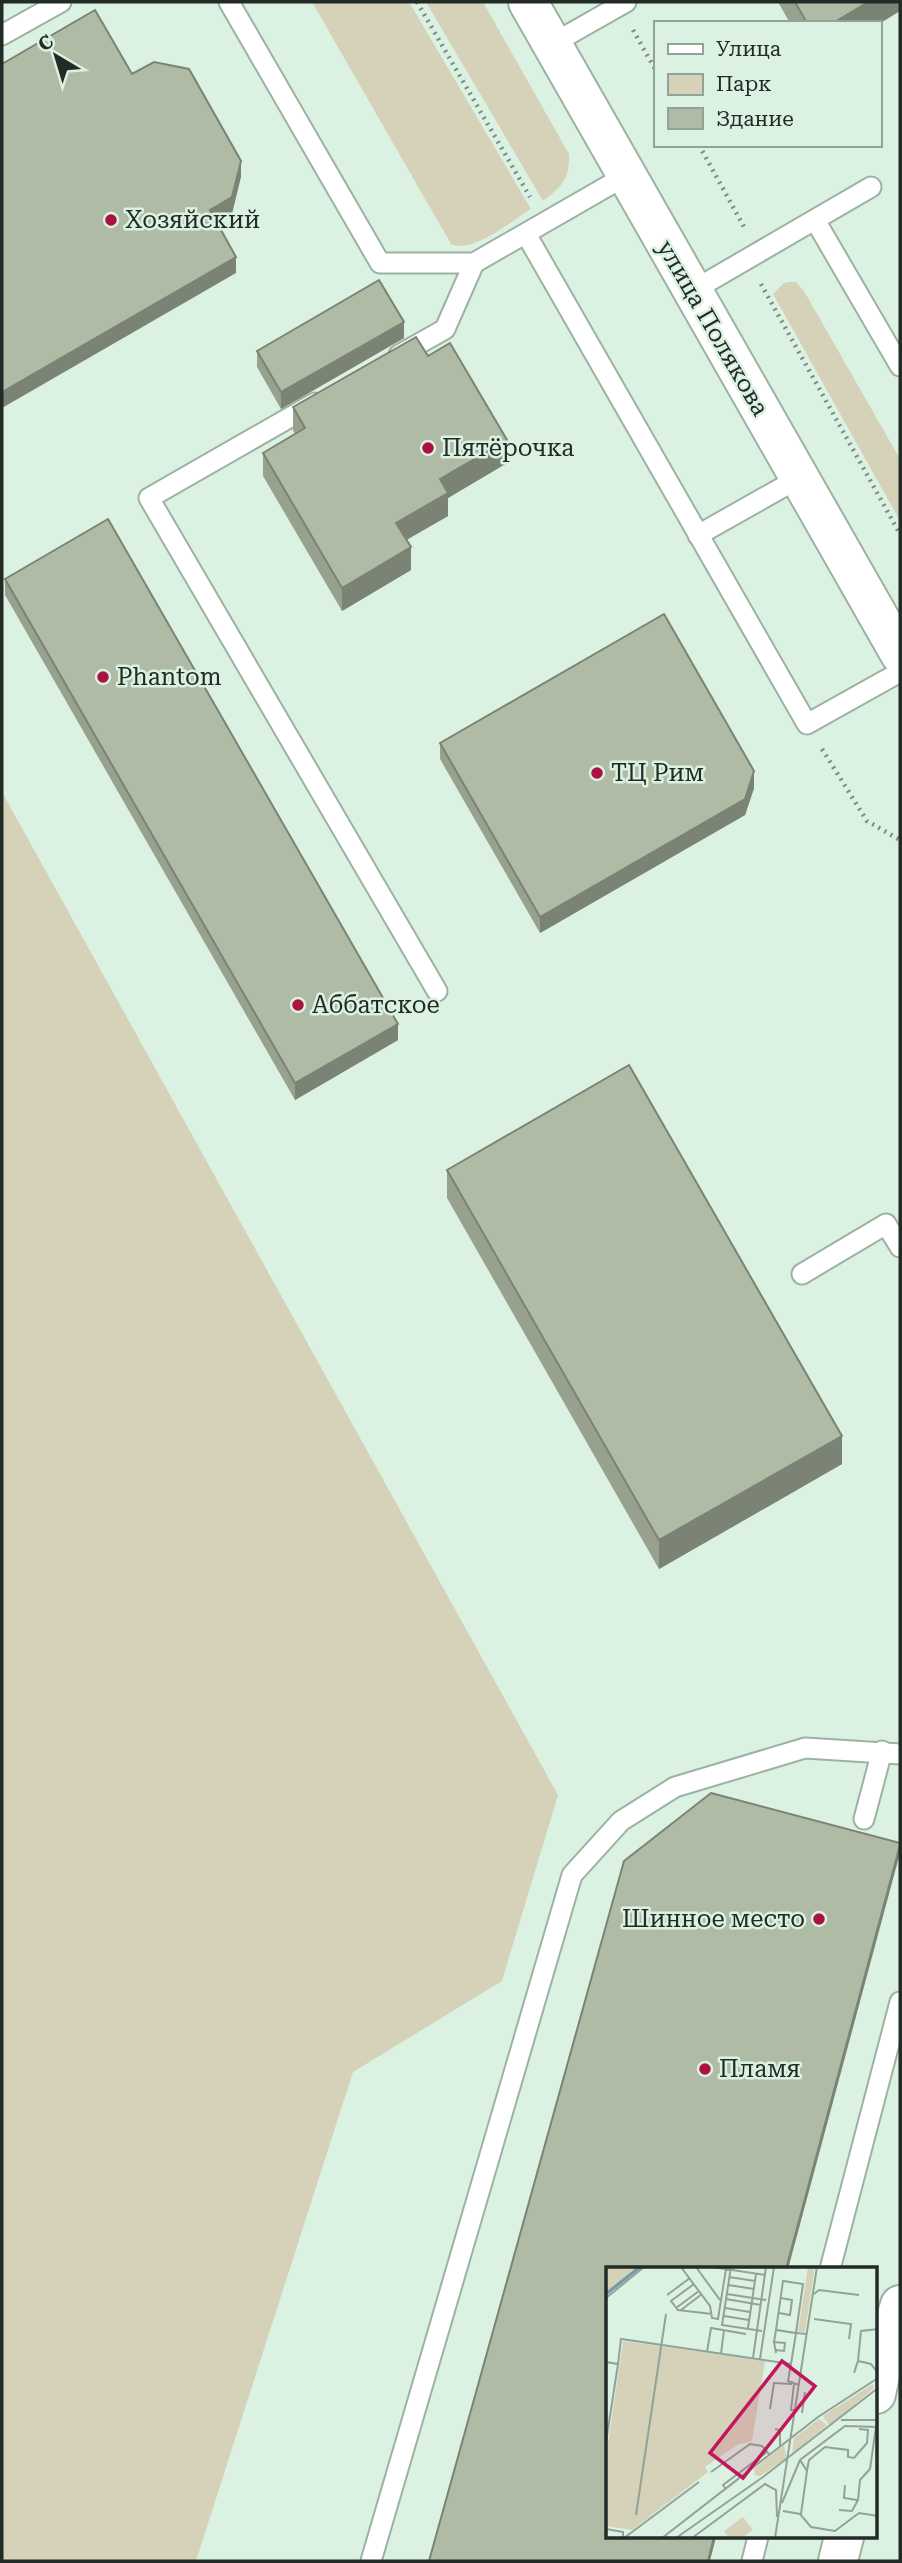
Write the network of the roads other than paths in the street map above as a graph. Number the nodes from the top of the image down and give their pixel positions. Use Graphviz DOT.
graph roads {
  1 [pos="61,2"];
  2 [pos="229,2"];
  3 [pos="528,2"];
  4 [pos="622,4"];
  5 [pos="2,35"];
  6 [pos="552,44"];
  7 [pos="627,175"];
  8 [pos="871,187"];
  9 [pos="815,220"];
  10 [pos="526,234"];
  11 [pos="474,263"];
  12 [pos="692,291"];
  13 [pos="386,363"];
  14 [pos="900,366"];
  15 [pos="327,397"];
  16 [pos="799,478"];
  17 [pos="698,535"];
  18 [pos="900,654"];
  19 [pos="900,672"];
  20 [pos="437,991"];
  21 [pos="900,1247"];
  22 [pos="802,1274"];
  23 [pos="891,1752"];
  24 [pos="864,1819"];
  25 [pos="900,2002"];
  26 [pos="831,2267"];
  27 [pos="900,2305"];
  28 [pos="878,2385"];
  29 [pos="758,2538"];
  30 [pos="844,2538"];
  31 [pos="371,2561"];
  32 [pos="752,2561"];
  33 [pos="838,2561"];
  1 -- 5 [label="lane"];
  2 -- 11 [label="lane"];
  3 -- 6 [label="main road, улица Полякова"];
  4 -- 6 [label="lane"];
  6 -- 7 [label="main road, улица Полякова"];
  7 -- 10 [label="lane"];
  7 -- 12 [label="main road, улица Полякова"];
  8 -- 9 [label="lane"];
  9 -- 12 [label="lane"];
  9 -- 14 [label="lane"];
  10 -- 11 [label="lane"];
  10 -- 17 [label="lane"];
  11 -- 13 [label="lane"];
  12 -- 16 [label="main road, улица Полякова"];
  15 -- 20 [label="lane"];
  16 -- 17 [label="lane"];
  16 -- 18 [label="main road, улица Полякова"];
  17 -- 19 [label="lane"];
  21 -- 22 [label="lane"];
  23 -- 24 [label="lane"];
  23 -- 31 [label="lane"];
  25 -- 26 [label="lane"];
  27 -- 28 [label="main road"];
  29 -- 32 [label="lane"];
  30 -- 33 [label="main road"];
}
